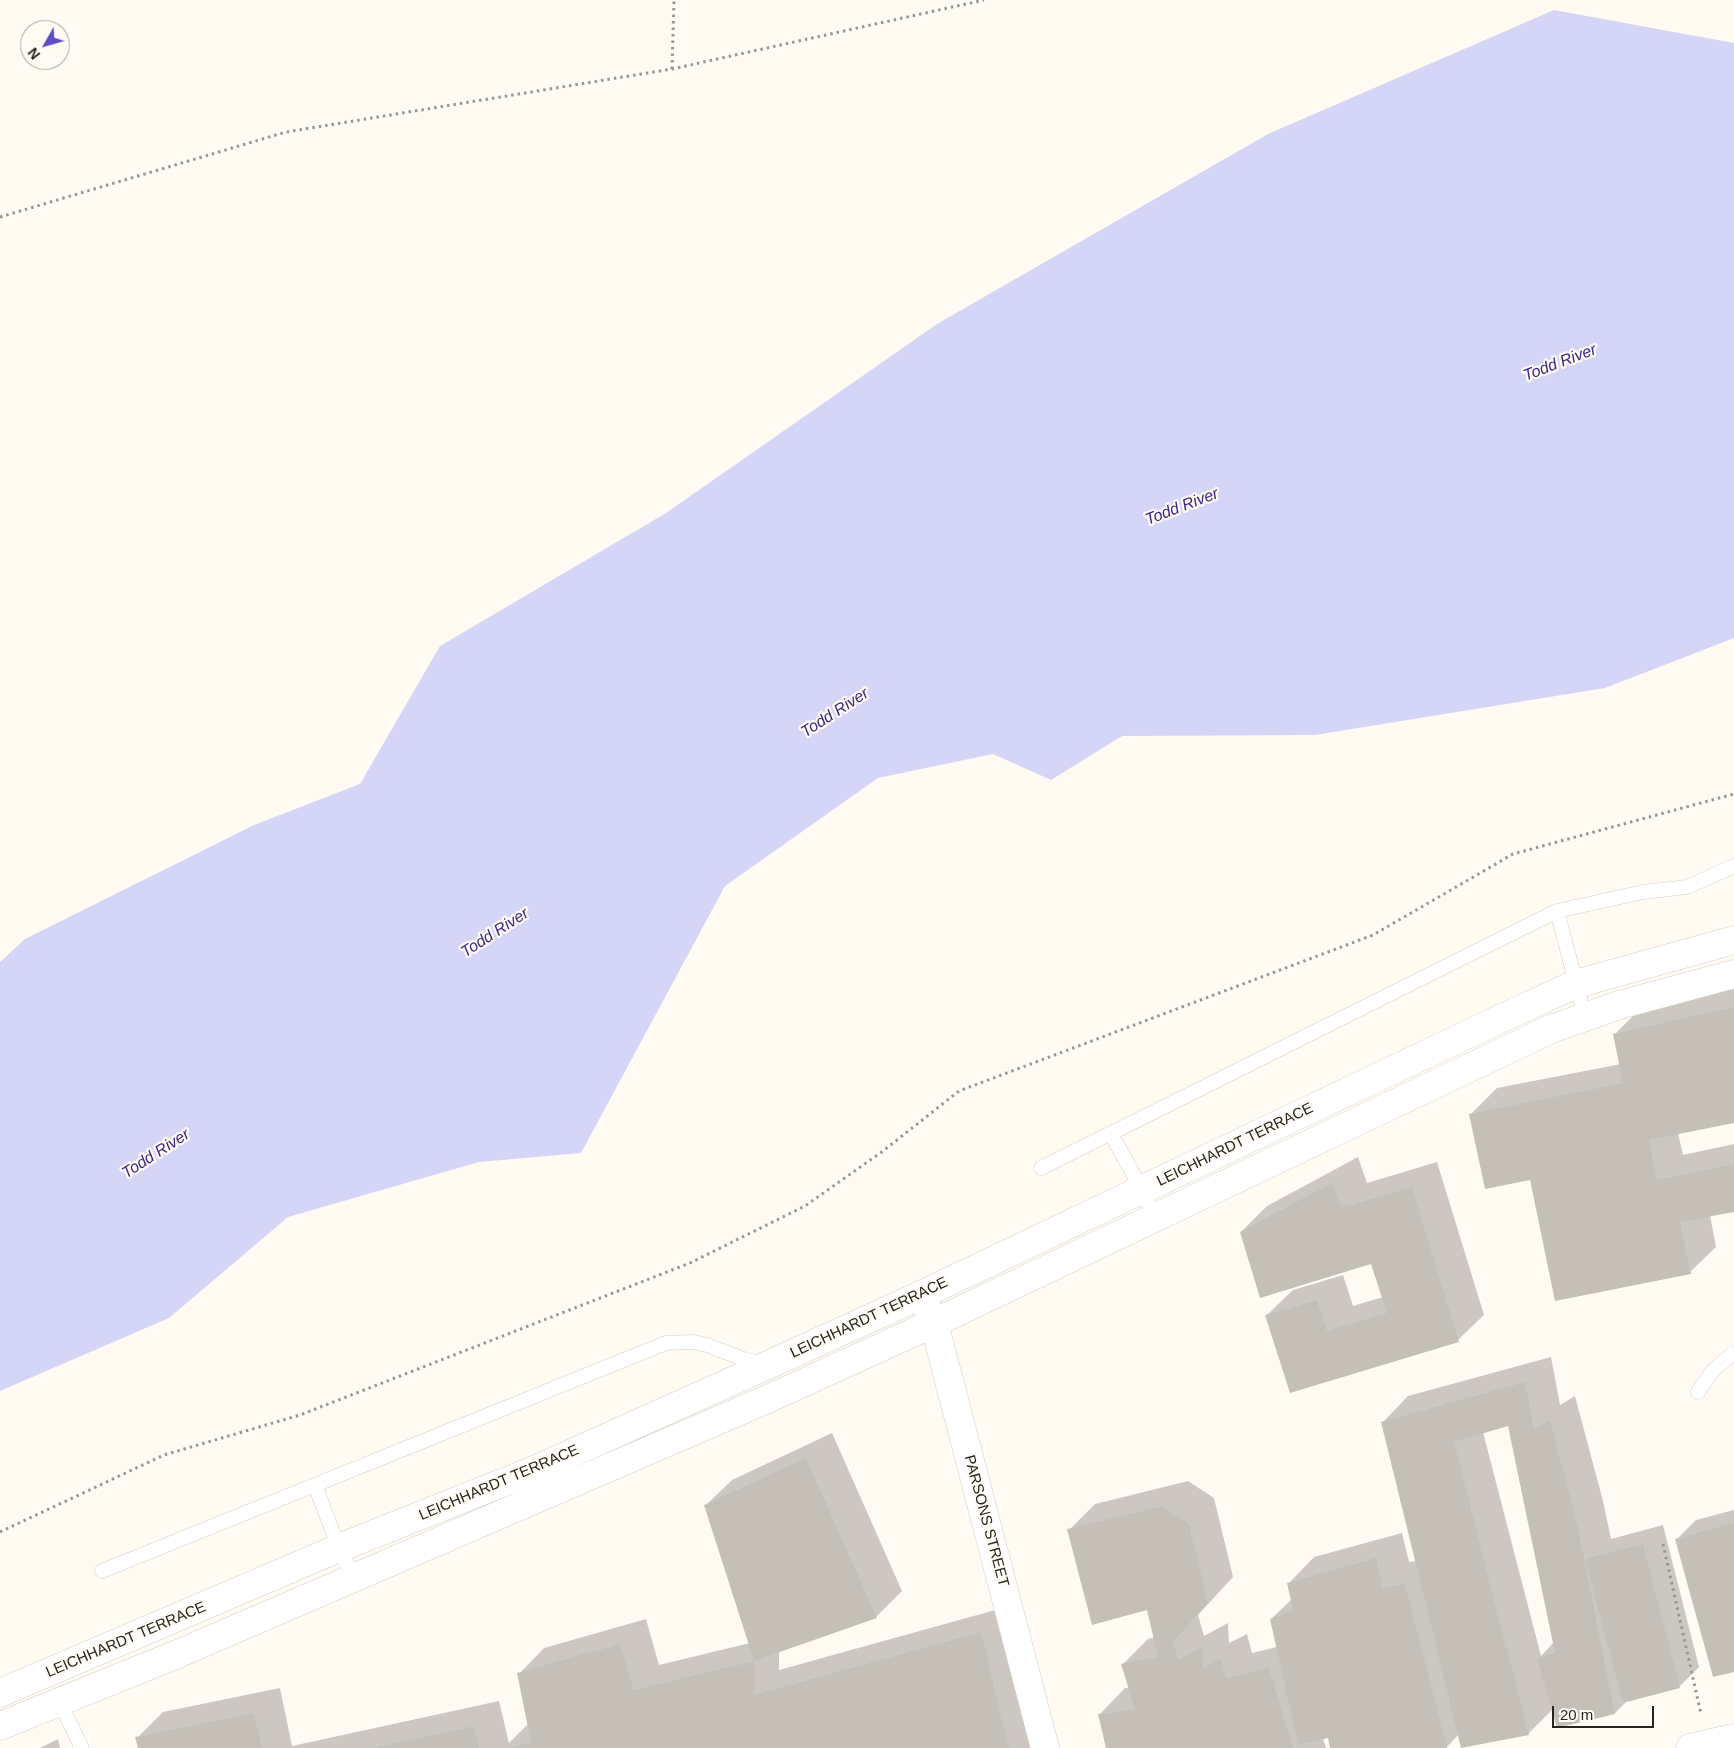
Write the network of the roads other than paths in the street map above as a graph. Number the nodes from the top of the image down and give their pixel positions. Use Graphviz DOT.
graph roads {
  1 [pos="1734,866"];
  2 [pos="1557,911"];
  3 [pos="1734,940"];
  4 [pos="1734,974"];
  5 [pos="1576,984"];
  6 [pos="1585,1017"];
  7 [pos="1111,1134"];
  8 [pos="1041,1168"];
  9 [pos="1142,1190"];
  10 [pos="1156,1218"];
  11 [pos="921,1295"];
  12 [pos="934,1323"];
  13 [pos="1734,1353"];
  14 [pos="768,1365"];
  15 [pos="1698,1392"];
  16 [pos="315,1485"];
  17 [pos="339,1548"];
  18 [pos="102,1571"];
  19 [pos="354,1578"];
  20 [pos="0,1693"];
  21 [pos="59,1701"];
  22 [pos="0,1726"];
  23 [pos="1734,1738"];
  24 [pos="1698,1746"];
  25 [pos="82,1748"];
  26 [pos="1045,1748"];
  1 -- 2 [label="lane"];
  2 -- 5 [label="lane"];
  2 -- 7 [label="lane"];
  3 -- 5 [label="street, LEICHHARDT TERRACE"];
  4 -- 6 [label="street, LEICHHARDT TERRACE"];
  5 -- 6 [label="lane"];
  5 -- 9 [label="street, LEICHHARDT TERRACE"];
  6 -- 10 [label="street, LEICHHARDT TERRACE"];
  7 -- 8 [label="lane"];
  7 -- 9 [label="lane"];
  9 -- 10 [label="lane"];
  9 -- 11 [label="street, LEICHHARDT TERRACE"];
  10 -- 12 [label="street, LEICHHARDT TERRACE"];
  11 -- 12 [label="street, PARSONS STREET"];
  11 -- 14 [label="street, LEICHHARDT TERRACE"];
  12 -- 19 [label="street, LEICHHARDT TERRACE"];
  12 -- 26 [label="street, PARSONS STREET"];
  13 -- 15 [label="lane"];
  14 -- 16 [label="lane"];
  14 -- 17 [label="street, LEICHHARDT TERRACE"];
  16 -- 17 [label="lane"];
  16 -- 18 [label="lane"];
  17 -- 19 [label="lane"];
  17 -- 20 [label="street, LEICHHARDT TERRACE"];
  19 -- 21 [label="street, LEICHHARDT TERRACE"];
  21 -- 22 [label="street, LEICHHARDT TERRACE"];
  21 -- 25 [label="lane"];
  23 -- 24 [label="street"];
}
